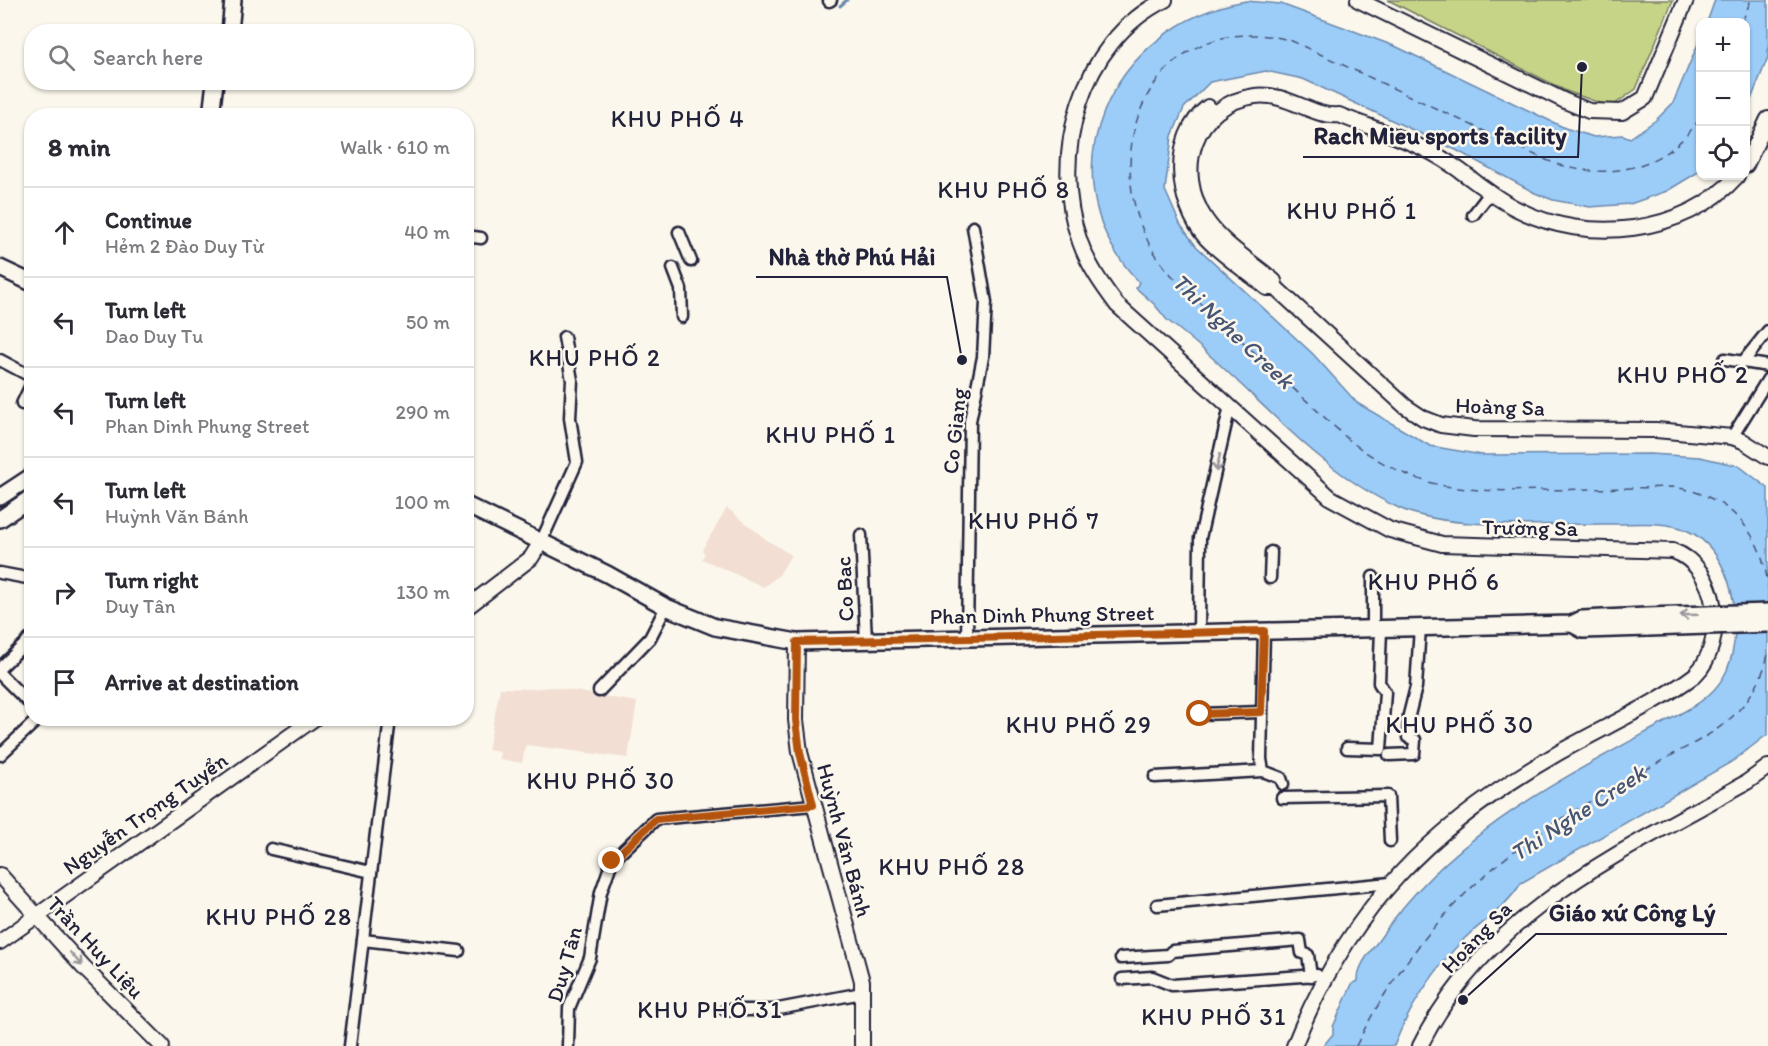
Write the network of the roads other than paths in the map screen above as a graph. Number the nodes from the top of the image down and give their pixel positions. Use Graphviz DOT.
graph roads {
  1 [pos="224,0"];
  2 [pos="233,0"];
  3 [pos="1165,0"];
  4 [pos="1358,0"];
  5 [pos="1686,0"];
  6 [pos="222,24"];
  7 [pos="231,24"];
  8 [pos="214,90"];
  9 [pos="223,90"];
  10 [pos="212,108"];
  11 [pos="222,108"];
  12 [pos="1768,119"];
  13 [pos="1750,157"];
  14 [pos="1732,180"];
  15 [pos="1490,193"];
  16 [pos="1473,215"];
  17 [pos="974,227"];
  18 [pos="679,232"];
  19 [pos="474,237"];
  20 [pos="481,237"];
  21 [pos="691,261"];
  22 [pos="0,268"];
  23 [pos="673,268"];
  24 [pos="24,279"];
  25 [pos="682,317"];
  26 [pos="1768,331"];
  27 [pos="564,337"];
  28 [pos="1725,359"];
  29 [pos="0,360"];
  30 [pos="1743,362"];
  31 [pos="1768,366"];
  32 [pos="24,373"];
  33 [pos="1768,379"];
  34 [pos="24,400"];
  35 [pos="22,404"];
  36 [pos="1230,406"];
  37 [pos="1732,437"];
  38 [pos="1768,457"];
  39 [pos="24,481"];
  40 [pos="0,497"];
  41 [pos="24,502"];
  42 [pos="474,509"];
  43 [pos="0,519"];
  44 [pos="861,535"];
  45 [pos="541,542"];
  46 [pos="1271,552"];
  47 [pos="0,573"];
  48 [pos="1374,577"];
  49 [pos="24,578"];
  50 [pos="1270,578"];
  51 [pos="474,602"];
  52 [pos="666,607"];
  53 [pos="1768,612"];
  54 [pos="1647,622"];
  55 [pos="1768,624"];
  56 [pos="1420,628"];
  57 [pos="1377,629"];
  58 [pos="1264,631"];
  59 [pos="1199,633"];
  60 [pos="968,639"];
  61 [pos="866,640"];
  62 [pos="797,642"];
  63 [pos="24,645"];
  64 [pos="0,668"];
  65 [pos="0,674"];
  66 [pos="599,690"];
  67 [pos="24,698"];
  68 [pos="1261,712"];
  69 [pos="1200,714"];
  70 [pos="31,726"];
  71 [pos="304,726"];
  72 [pos="389,726"];
  73 [pos="1347,748"];
  74 [pos="1389,754"];
  75 [pos="0,755"];
  76 [pos="1768,767"];
  77 [pos="1263,771"];
  78 [pos="1155,777"];
  79 [pos="1283,784"];
  80 [pos="1282,798"];
  81 [pos="813,805"];
  82 [pos="1390,841"];
  83 [pos="271,849"];
  84 [pos="371,872"];
  85 [pos="0,875"];
  86 [pos="1391,883"];
  87 [pos="1157,905"];
  88 [pos="37,915"];
  89 [pos="363,940"];
  90 [pos="0,942"];
  91 [pos="459,951"];
  92 [pos="1121,958"];
  93 [pos="1326,975"];
  94 [pos="1311,976"];
  95 [pos="1122,979"];
  96 [pos="862,993"];
  97 [pos="725,1010"];
  98 [pos="162,1046"];
  99 [pos="350,1046"];
  100 [pos="568,1046"];
  101 [pos="862,1046"];
  102 [pos="1292,1046"];
  103 [pos="1420,1046"];
  1 -- 6 [label="main road"];
  2 -- 7 [label="main road"];
  3 -- 36 [label="street, Trường Sa"];
  4 -- 5 [label="street"];
  8 -- 10 [label="main road"];
  9 -- 11 [label="main road"];
  12 -- 13 [label="street"];
  14 -- 15 [label="street, Hoàng Sa"];
  15 -- 16 [label="street"];
  15 -- 37 [label="street, Hoàng Sa"];
  17 -- 60 [label="street, Co Giang"];
  18 -- 21 [label="street"];
  19 -- 20 [label="street"];
  22 -- 24 [label="main road"];
  23 -- 25 [label="street"];
  26 -- 30 [label="street"];
  27 -- 45 [label="street"];
  28 -- 30 [label="street"];
  29 -- 32 [label="street"];
  30 -- 31 [label="street"];
  33 -- 37 [label="street"];
  34 -- 35 [label="street"];
  36 -- 59 [label="street, one-way"];
  36 -- 86 [label="street, Trường Sa"];
  37 -- 38 [label="street, Hoàng Sa"];
  39 -- 40 [label="main road"];
  41 -- 43 [label="main road"];
  42 -- 45 [label="main road, Phan Dinh Phung Street"];
  44 -- 61 [label="street, Co Bac"];
  45 -- 51 [label="street"];
  45 -- 52 [label="main road, Phan Dinh Phung Street"];
  46 -- 50 [label="street"];
  47 -- 49 [label="street"];
  48 -- 57 [label="street"];
  52 -- 62 [label="main road, Phan Dinh Phung Street"];
  52 -- 66 [label="street"];
  53 -- 54 [label="main road, one-way, bridge"];
  54 -- 55 [label="main road, bridge"];
  54 -- 56 [label="main road, Phan Dinh Phung Street"];
  56 -- 57 [label="main road, Phan Dinh Phung Street"];
  56 -- 74 [label="street"];
  57 -- 58 [label="main road, Phan Dinh Phung Street"];
  57 -- 73 [label="street"];
  58 -- 59 [label="main road, Phan Dinh Phung Street"];
  58 -- 68 [label="street"];
  59 -- 60 [label="main road, Phan Dinh Phung Street"];
  60 -- 61 [label="main road, Phan Dinh Phung Street"];
  61 -- 62 [label="main road, Phan Dinh Phung Street"];
  62 -- 81 [label="street, Huỳnh Văn Bánh"];
  63 -- 64 [label="street"];
  65 -- 67 [label="street"];
  68 -- 69 [label="street"];
  68 -- 77 [label="street"];
  70 -- 75 [label="street"];
  71 -- 88 [label="street, Nguyễn Trọng Tuyển"];
  72 -- 84 [label="street"];
  76 -- 103 [label="street, Hoàng Sa"];
  77 -- 78 [label="street"];
  77 -- 79 [label="street"];
  80 -- 82 [label="street"];
  81 -- 96 [label="street, Huỳnh Văn Bánh"];
  81 -- 100 [label="street, Duy Tân"];
  83 -- 84 [label="street"];
  84 -- 89 [label="street"];
  85 -- 88 [label="street, Trần Huy Liệu"];
  86 -- 87 [label="street"];
  86 -- 93 [label="street, Trường Sa"];
  88 -- 90 [label="street, Nguyễn Trọng Tuyển"];
  88 -- 98 [label="street, Trần Huy Liệu, one-way"];
  89 -- 91 [label="street"];
  89 -- 99 [label="street"];
  92 -- 94 [label="street"];
  93 -- 94 [label="street"];
  93 -- 102 [label="street, Trường Sa"];
  94 -- 95 [label="street"];
  96 -- 97 [label="street"];
  96 -- 101 [label="street, Huỳnh Văn Bánh"];
}
